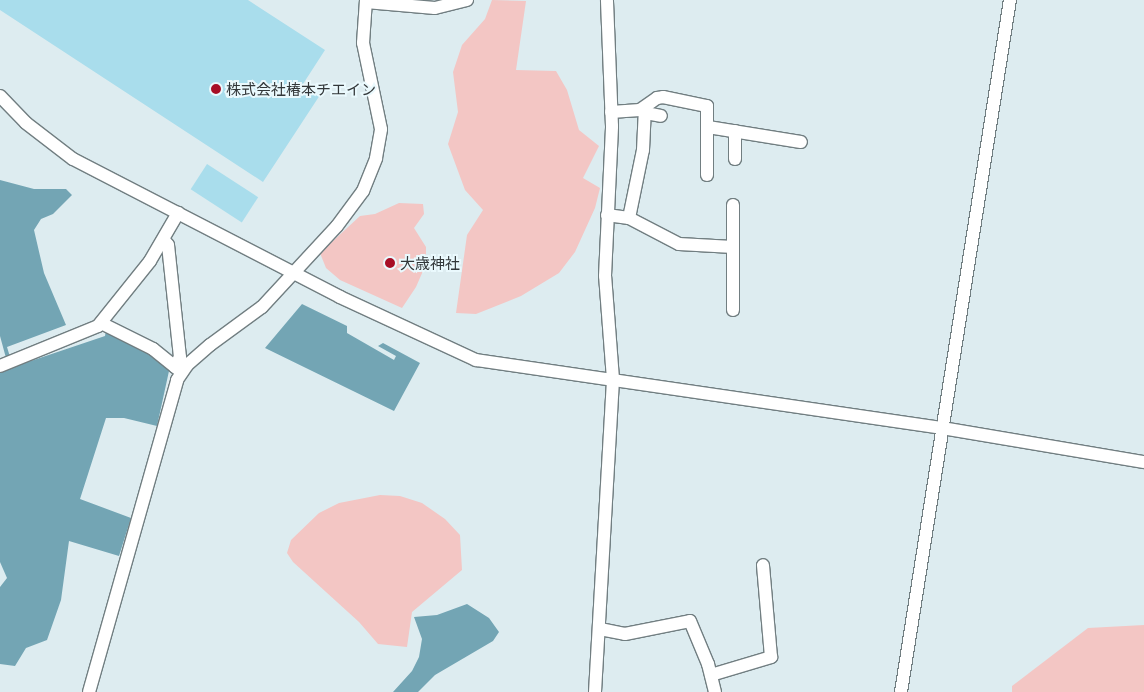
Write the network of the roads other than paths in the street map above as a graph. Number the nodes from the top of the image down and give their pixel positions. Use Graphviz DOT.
graph roads {
  1 [pos="467,0"];
  2 [pos="607,0"];
  3 [pos="1010,0"];
  4 [pos="366,1"];
  5 [pos="0,96"];
  6 [pos="645,111"];
  7 [pos="611,112"];
  8 [pos="661,116"];
  9 [pos="708,127"];
  10 [pos="735,131"];
  11 [pos="801,142"];
  12 [pos="735,159"];
  13 [pos="707,175"];
  14 [pos="733,204"];
  15 [pos="178,213"];
  16 [pos="607,215"];
  17 [pos="629,218"];
  18 [pos="164,240"];
  19 [pos="733,246"];
  20 [pos="292,273"];
  21 [pos="733,310"];
  22 [pos="101,323"];
  23 [pos="0,366"];
  24 [pos="178,370"];
  25 [pos="613,379"];
  26 [pos="942,428"];
  27 [pos="1144,462"];
  28 [pos="763,565"];
  29 [pos="600,629"];
  30 [pos="711,675"];
  31 [pos="89,692"];
  32 [pos="595,692"];
  33 [pos="715,692"];
  34 [pos="901,692"];
  1 -- 4 [label="street"];
  2 -- 7 [label="street"];
  3 -- 26 [label="street"];
  4 -- 20 [label="street"];
  5 -- 15 [label="street"];
  6 -- 7 [label="street"];
  6 -- 8 [label="street"];
  6 -- 9 [label="street"];
  6 -- 17 [label="street"];
  7 -- 16 [label="street"];
  9 -- 10 [label="street"];
  9 -- 13 [label="street"];
  10 -- 11 [label="street"];
  10 -- 12 [label="street"];
  14 -- 19 [label="street"];
  15 -- 18 [label="street"];
  15 -- 20 [label="street"];
  16 -- 17 [label="street"];
  16 -- 25 [label="street"];
  17 -- 19 [label="street"];
  18 -- 22 [label="street"];
  18 -- 24 [label="street"];
  19 -- 21 [label="street"];
  20 -- 24 [label="street"];
  20 -- 25 [label="street"];
  22 -- 23 [label="street"];
  22 -- 24 [label="street"];
  24 -- 31 [label="street"];
  25 -- 26 [label="street"];
  25 -- 29 [label="street"];
  26 -- 27 [label="street"];
  26 -- 34 [label="street"];
  28 -- 30 [label="street"];
  29 -- 30 [label="street"];
  29 -- 32 [label="street"];
  30 -- 33 [label="street"];
}
